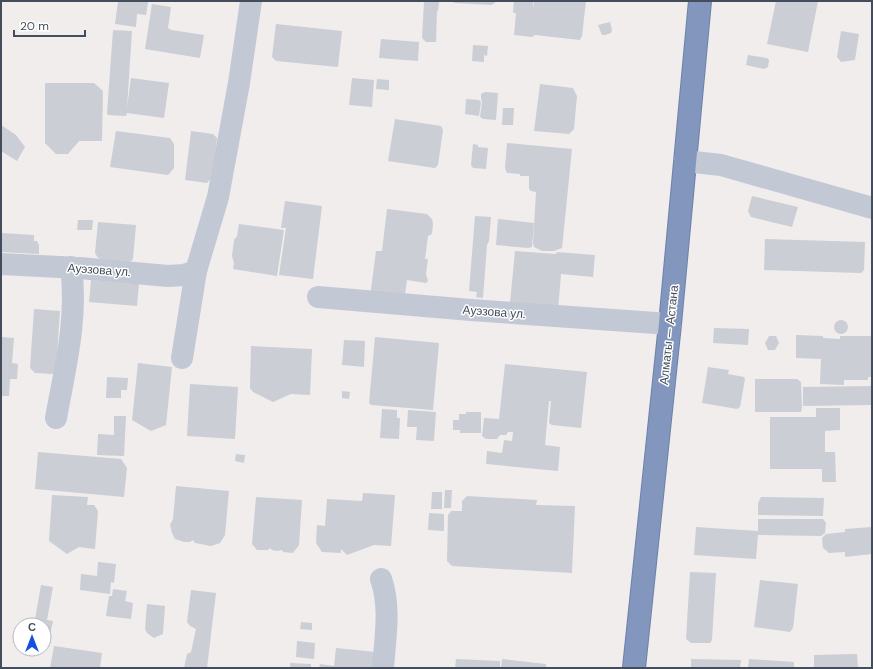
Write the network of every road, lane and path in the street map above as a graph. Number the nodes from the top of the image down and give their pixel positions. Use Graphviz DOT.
graph roads {
  1 [pos="251,1"];
  2 [pos="700,1"];
  3 [pos="685,161"];
  4 [pos="872,208"];
  5 [pos="1,264"];
  6 [pos="71,267"];
  7 [pos="196,271"];
  8 [pos="318,297"];
  9 [pos="670,324"];
  10 [pos="182,358"];
  11 [pos="56,418"];
  12 [pos="381,579"];
  13 [pos="383,668"];
  14 [pos="634,668"];
  1 -- 7 [label="street"];
  2 -- 3 [label="highway, Алматы — Астана"];
  3 -- 4 [label="street"];
  3 -- 9 [label="highway, Алматы — Астана"];
  5 -- 6 [label="street, Ауэзова ул."];
  6 -- 7 [label="street, Ауэзова ул."];
  6 -- 11 [label="street"];
  7 -- 10 [label="street"];
  8 -- 9 [label="street, Ауэзова ул."];
  9 -- 14 [label="highway, Алматы — Астана"];
  12 -- 13 [label="street"];
}
